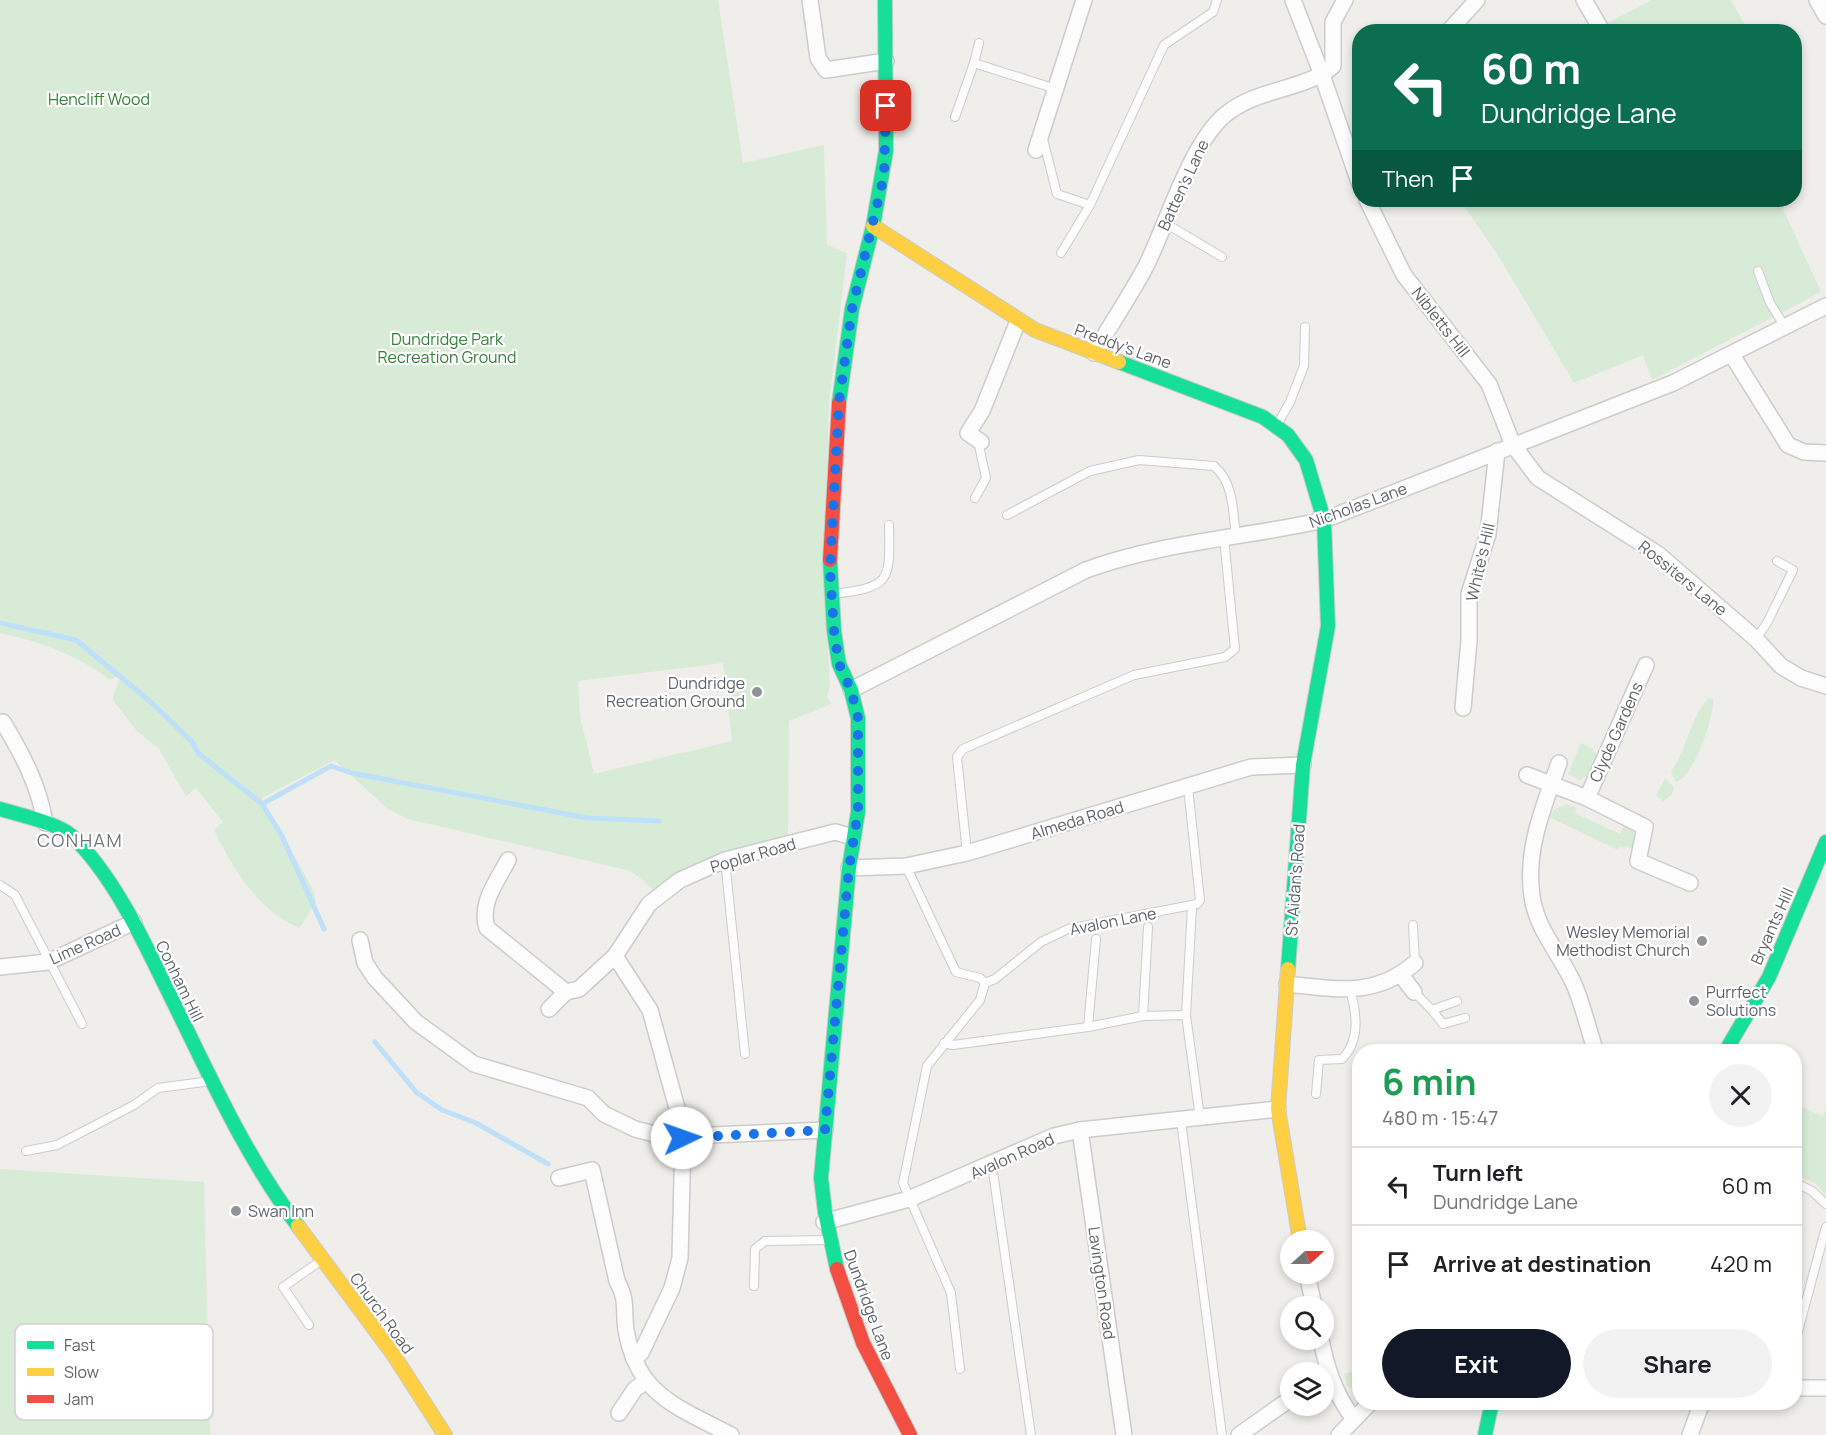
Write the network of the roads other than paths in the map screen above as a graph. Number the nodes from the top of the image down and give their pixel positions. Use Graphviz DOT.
graph roads {
  1 [pos="810,0"];
  2 [pos="885,0"];
  3 [pos="1084,0"];
  4 [pos="1217,0"];
  5 [pos="1293,0"];
  6 [pos="1345,0"];
  7 [pos="1477,0"];
  8 [pos="1584,0"];
  9 [pos="1817,0"];
  10 [pos="1826,16"];
  11 [pos="1455,24"];
  12 [pos="1598,24"];
  13 [pos="979,44"];
  14 [pos="886,61"];
  15 [pos="974,63"];
  16 [pos="1322,75"];
  17 [pos="1056,89"];
  18 [pos="955,117"];
  19 [pos="1042,131"];
  20 [pos="1036,150"];
  21 [pos="1352,158"];
  22 [pos="1090,205"];
  23 [pos="1370,207"];
  24 [pos="1166,223"];
  25 [pos="873,226"];
  26 [pos="1060,253"];
  27 [pos="1222,257"];
  28 [pos="1758,271"];
  29 [pos="1826,306"];
  30 [pos="1018,321"];
  31 [pos="1305,327"];
  32 [pos="1785,327"];
  33 [pos="1094,353"];
  34 [pos="1732,355"];
  35 [pos="1277,425"];
  36 [pos="970,435"];
  37 [pos="1513,445"];
  38 [pos="1497,451"];
  39 [pos="1826,453"];
  40 [pos="975,498"];
  41 [pos="1007,514"];
  42 [pos="1324,520"];
  43 [pos="890,525"];
  44 [pos="1230,538"];
  45 [pos="1777,561"];
  46 [pos="831,594"];
  47 [pos="1756,639"];
  48 [pos="1646,665"];
  49 [pos="1826,686"];
  50 [pos="851,690"];
  51 [pos="1462,708"];
  52 [pos="3,722"];
  53 [pos="1560,763"];
  54 [pos="1302,765"];
  55 [pos="1527,775"];
  56 [pos="1552,784"];
  57 [pos="1188,787"];
  58 [pos="1587,798"];
  59 [pos="0,809"];
  60 [pos="45,822"];
  61 [pos="854,837"];
  62 [pos="1826,842"];
  63 [pos="967,853"];
  64 [pos="508,860"];
  65 [pos="725,860"];
  66 [pos="906,866"];
  67 [pos="849,868"];
  68 [pos="1690,883"];
  69 [pos="0,885"];
  70 [pos="1192,907"];
  71 [pos="134,922"];
  72 [pos="1413,925"];
  73 [pos="1148,927"];
  74 [pos="360,939"];
  75 [pos="1096,939"];
  76 [pos="615,956"];
  77 [pos="48,962"];
  78 [pos="1415,963"];
  79 [pos="0,967"];
  80 [pos="1401,975"];
  81 [pos="985,983"];
  82 [pos="1287,984"];
  83 [pos="1350,990"];
  84 [pos="566,992"];
  85 [pos="1414,992"];
  86 [pos="1457,1001"];
  87 [pos="549,1010"];
  88 [pos="1432,1010"];
  89 [pos="1186,1015"];
  90 [pos="1143,1016"];
  91 [pos="1465,1018"];
  92 [pos="82,1024"];
  93 [pos="1089,1028"];
  94 [pos="944,1043"];
  95 [pos="1593,1044"];
  96 [pos="1730,1044"];
  97 [pos="744,1054"];
  98 [pos="211,1081"];
  99 [pos="1316,1094"];
  100 [pos="1278,1109"];
  101 [pos="1200,1119"];
  102 [pos="1181,1121"];
  103 [pos="825,1130"];
  104 [pos="1080,1130"];
  105 [pos="682,1138"];
  106 [pos="26,1151"];
  107 [pos="992,1165"];
  108 [pos="559,1178"];
  109 [pos="1802,1186"];
  110 [pos="909,1199"];
  111 [pos="1826,1204"];
  112 [pos="288,1213"];
  113 [pos="824,1222"];
  114 [pos="1826,1227"];
  115 [pos="1298,1230"];
  116 [pos="829,1240"];
  117 [pos="323,1259"];
  118 [pos="754,1286"];
  119 [pos="1802,1316"];
  120 [pos="309,1325"];
  121 [pos="634,1359"];
  122 [pos="960,1369"];
  123 [pos="645,1382"];
  124 [pos="1802,1388"];
  125 [pos="1826,1388"];
  126 [pos="1334,1389"];
  127 [pos="1280,1406"];
  128 [pos="1362,1410"];
  129 [pos="1490,1410"];
  130 [pos="1699,1410"];
  131 [pos="619,1413"];
  132 [pos="1353,1418"];
  133 [pos="445,1435"];
  134 [pos="731,1435"];
  135 [pos="910,1435"];
  136 [pos="1031,1435"];
  137 [pos="1124,1435"];
  138 [pos="1222,1435"];
  139 [pos="1239,1435"];
  140 [pos="1339,1435"];
  141 [pos="1485,1435"];
  142 [pos="1690,1435"];
  1 -- 14 [label="street"];
  2 -- 14 [label="street, Dundridge Lane"];
  3 -- 17 [label="street"];
  4 -- 22 [label="lane"];
  5 -- 16 [label="street"];
  6 -- 16 [label="street"];
  7 -- 11 [label="street"];
  8 -- 12 [label="street"];
  9 -- 10 [label="street"];
  13 -- 15 [label="lane"];
  14 -- 25 [label="street, Dundridge Lane"];
  15 -- 17 [label="lane"];
  15 -- 18 [label="lane"];
  16 -- 21 [label="street"];
  16 -- 24 [label="street, Batten's Lane"];
  17 -- 19 [label="street"];
  19 -- 20 [label="street"];
  19 -- 22 [label="lane"];
  22 -- 26 [label="lane"];
  23 -- 37 [label="street, Nibletts Hill"];
  24 -- 27 [label="lane"];
  24 -- 33 [label="street, Batten's Lane"];
  25 -- 30 [label="street, Preddy's Lane"];
  25 -- 46 [label="street, Dundridge Lane"];
  28 -- 32 [label="lane"];
  29 -- 32 [label="street, Nicholas Lane"];
  30 -- 33 [label="street, Preddy's Lane"];
  30 -- 36 [label="street"];
  31 -- 35 [label="lane"];
  32 -- 34 [label="street, Nicholas Lane"];
  33 -- 35 [label="street, Preddy's Lane"];
  34 -- 37 [label="street, Nicholas Lane"];
  34 -- 39 [label="street"];
  35 -- 42 [label="street, Preddy's Lane"];
  36 -- 40 [label="lane"];
  37 -- 38 [label="street, Nicholas Lane"];
  37 -- 47 [label="street, Rossiters Lane"];
  38 -- 42 [label="street, Nicholas Lane"];
  38 -- 51 [label="street, White's Hill"];
  41 -- 44 [label="lane"];
  42 -- 44 [label="street, Nicholas Lane"];
  42 -- 54 [label="street, St Aidan's Road"];
  43 -- 46 [label="lane"];
  44 -- 50 [label="street, Nicholas Lane"];
  44 -- 63 [label="lane"];
  45 -- 47 [label="lane"];
  46 -- 50 [label="street, Dundridge Lane"];
  47 -- 49 [label="street, Rossiters Lane"];
  48 -- 58 [label="street, Clyde Gardens"];
  50 -- 61 [label="street, Dundridge Lane"];
  52 -- 60 [label="street"];
  53 -- 56 [label="street"];
  54 -- 57 [label="street, Almeda Road"];
  54 -- 82 [label="street, St Aidan's Road"];
  55 -- 56 [label="street, Clyde Gardens"];
  56 -- 58 [label="street, Clyde Gardens"];
  56 -- 95 [label="street"];
  57 -- 63 [label="street, Almeda Road"];
  57 -- 70 [label="lane"];
  58 -- 68 [label="street, Clyde Gardens"];
  59 -- 60 [label="street, Conham Hill"];
  60 -- 71 [label="street, Conham Hill"];
  61 -- 65 [label="street, Poplar Road"];
  61 -- 67 [label="street, Dundridge Lane"];
  62 -- 96 [label="street, Bryants Hill"];
  63 -- 66 [label="street, Almeda Road"];
  64 -- 84 [label="street"];
  65 -- 76 [label="street, Poplar Road"];
  65 -- 97 [label="lane"];
  66 -- 67 [label="street, Almeda Road"];
  66 -- 81 [label="lane"];
  67 -- 103 [label="street, Dundridge Lane"];
  69 -- 77 [label="lane"];
  70 -- 81 [label="lane, Avalon Lane"];
  70 -- 89 [label="lane"];
  71 -- 77 [label="street, Lime Road"];
  71 -- 98 [label="street, Conham Hill"];
  72 -- 78 [label="lane"];
  73 -- 90 [label="lane"];
  74 -- 105 [label="street"];
  75 -- 93 [label="lane"];
  76 -- 84 [label="street, Poplar Road"];
  76 -- 105 [label="street"];
  77 -- 79 [label="street, Lime Road"];
  77 -- 92 [label="lane"];
  78 -- 80 [label="street"];
  80 -- 83 [label="street"];
  80 -- 85 [label="street"];
  81 -- 94 [label="lane"];
  82 -- 83 [label="street"];
  82 -- 100 [label="street, St Aidan's Road"];
  83 -- 99 [label="lane"];
  84 -- 87 [label="street, Poplar Road"];
  85 -- 88 [label="lane"];
  86 -- 88 [label="lane"];
  88 -- 91 [label="lane"];
  89 -- 90 [label="lane"];
  89 -- 101 [label="lane"];
  90 -- 93 [label="lane"];
  93 -- 94 [label="lane"];
  94 -- 110 [label="lane"];
  98 -- 106 [label="lane"];
  98 -- 112 [label="street, Conham Hill"];
  100 -- 101 [label="street, Avalon Road"];
  100 -- 115 [label="street, St Aidan's Road"];
  101 -- 102 [label="street, Avalon Road"];
  102 -- 104 [label="street, Avalon Road"];
  102 -- 138 [label="lane"];
  103 -- 105 [label="street"];
  103 -- 113 [label="street, Dundridge Lane"];
  104 -- 107 [label="street, Avalon Road"];
  104 -- 137 [label="street, Lavington Road"];
  105 -- 121 [label="street"];
  107 -- 110 [label="street, Avalon Road"];
  107 -- 136 [label="lane"];
  108 -- 121 [label="street"];
  109 -- 111 [label="lane"];
  110 -- 113 [label="street, Avalon Road"];
  110 -- 122 [label="lane"];
  112 -- 117 [label="street, Church Road"];
  113 -- 116 [label="street, Dundridge Lane"];
  114 -- 119 [label="lane"];
  116 -- 118 [label="lane"];
  116 -- 135 [label="street, Dundridge Lane"];
  117 -- 120 [label="lane"];
  117 -- 133 [label="street, Church Road"];
  121 -- 123 [label="street"];
  123 -- 131 [label="street"];
  123 -- 134 [label="street"];
  124 -- 125 [label="street"];
  126 -- 132 [label="street"];
  127 -- 139 [label="street"];
  128 -- 132 [label="street"];
  129 -- 141 [label="street"];
  130 -- 142 [label="street"];
  132 -- 140 [label="street"];
}
